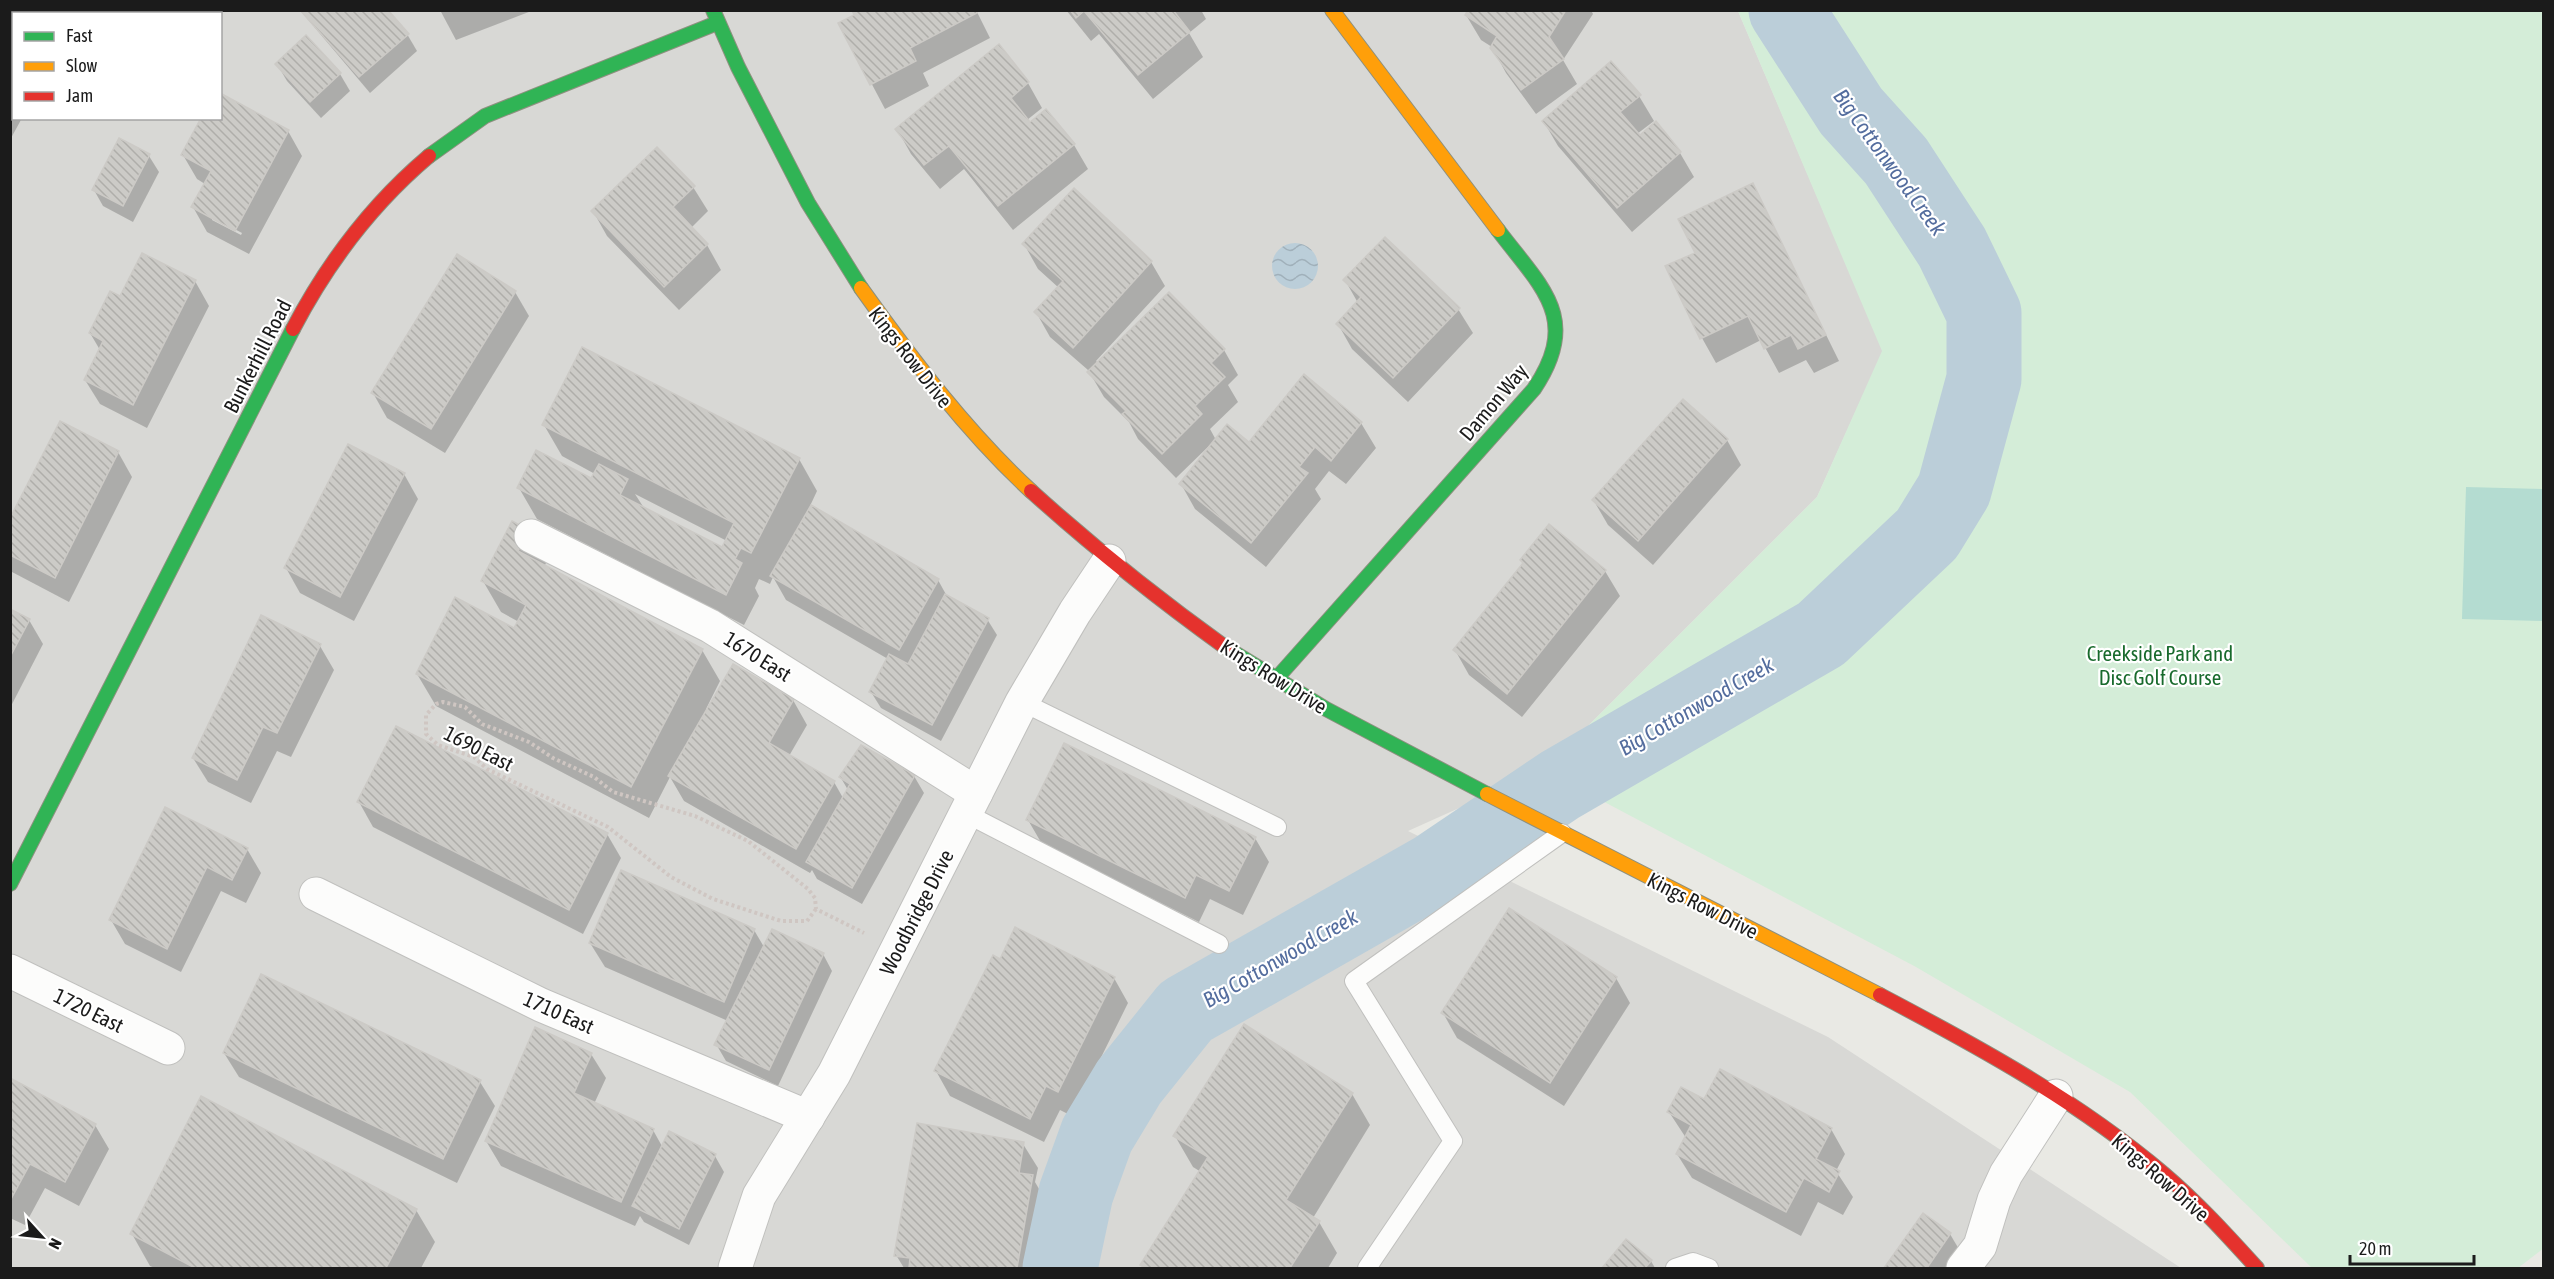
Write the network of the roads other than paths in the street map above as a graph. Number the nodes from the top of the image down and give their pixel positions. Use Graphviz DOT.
graph roads {
  1 [pos="1332,10"];
  2 [pos="715,17"];
  3 [pos="531,536"];
  4 [pos="1110,561"];
  5 [pos="1276,679"];
  6 [pos="1022,702"];
  7 [pos="970,803"];
  8 [pos="1277,827"];
  9 [pos="1562,833"];
  10 [pos="10,884"];
  11 [pos="316,894"];
  12 [pos="1219,944"];
  13 [pos="10,971"];
  14 [pos="168,1048"];
  15 [pos="2056,1096"];
  16 [pos="808,1117"];
  17 [pos="735,1269"];
  18 [pos="1367,1269"];
  19 [pos="1675,1269"];
  20 [pos="1708,1269"];
  21 [pos="1963,1269"];
  22 [pos="2257,1269"];
  1 -- 5 [label="street, Damon Way"];
  2 -- 4 [label="street, Kings Row Drive"];
  2 -- 10 [label="street, Bunkerhill Road"];
  3 -- 7 [label="street, 1670 East"];
  4 -- 5 [label="street, Kings Row Drive"];
  4 -- 6 [label="street, Woodbridge Drive"];
  5 -- 9 [label="street, Kings Row Drive"];
  6 -- 7 [label="street, Woodbridge Drive"];
  6 -- 8 [label="lane"];
  7 -- 12 [label="lane"];
  7 -- 16 [label="street, Woodbridge Drive"];
  9 -- 15 [label="street, Kings Row Drive"];
  9 -- 18 [label="lane"];
  11 -- 16 [label="street, 1710 East"];
  13 -- 14 [label="street, 1720 East"];
  15 -- 21 [label="street"];
  15 -- 22 [label="street, Kings Row Drive"];
  16 -- 17 [label="street, Woodbridge Drive"];
  19 -- 20 [label="lane"];
}
